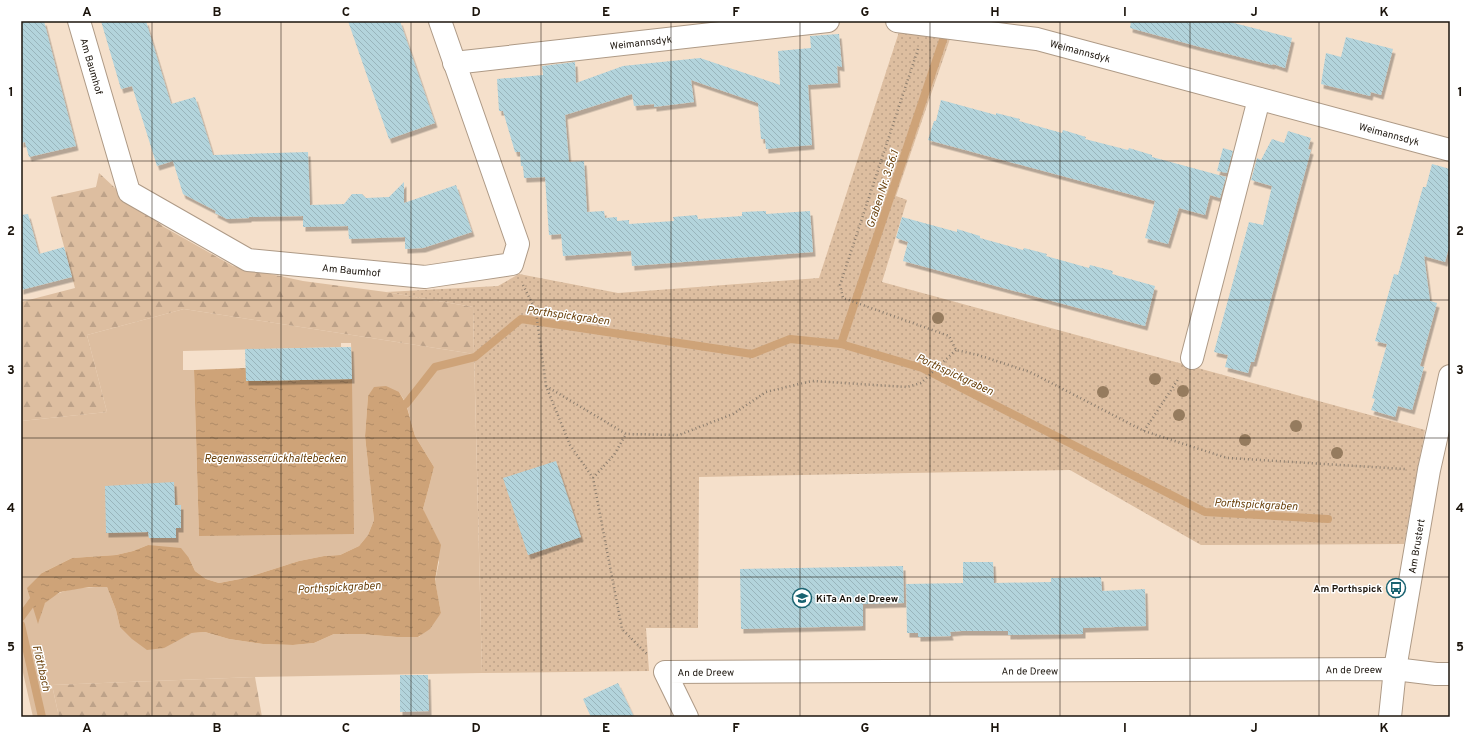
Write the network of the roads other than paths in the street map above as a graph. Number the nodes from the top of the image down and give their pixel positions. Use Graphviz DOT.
graph roads {
  1 [pos="79,21"];
  2 [pos="440,21"];
  3 [pos="828,21"];
  4 [pos="897,21"];
  5 [pos="454,63"];
  6 [pos="1259,99"];
  7 [pos="1450,150"];
  8 [pos="1192,358"];
  9 [pos="1450,376"];
  10 [pos="1395,669"];
  11 [pos="1450,674"];
  12 [pos="687,717"];
  13 [pos="1390,717"];
  1 -- 5 [label="street, Am Baumhof"];
  2 -- 5 [label="street, Am Baumhof"];
  3 -- 5 [label="street, Weimannsdyk"];
  4 -- 6 [label="street, Weimannsdyk"];
  6 -- 7 [label="street, Weimannsdyk"];
  6 -- 8 [label="street"];
  9 -- 10 [label="street, Am Brustert"];
  10 -- 11 [label="street"];
  10 -- 12 [label="street, An de Dreew"];
  10 -- 13 [label="street, Am Brustert"];
}
